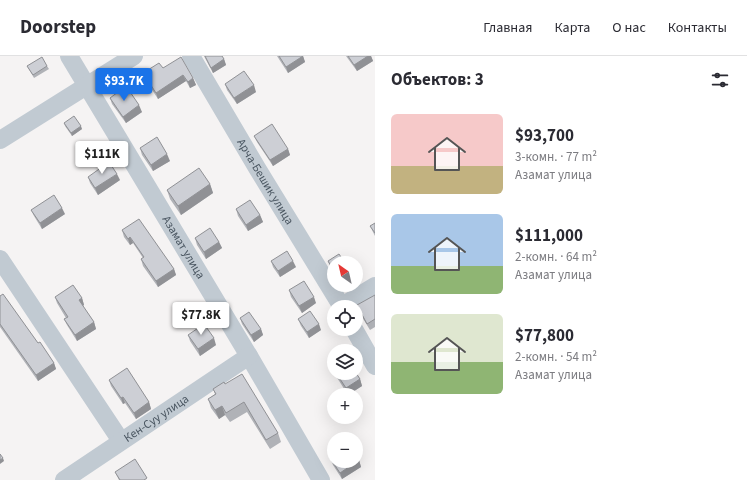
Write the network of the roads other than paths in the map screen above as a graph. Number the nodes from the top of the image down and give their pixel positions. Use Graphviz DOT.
graph roads {
  1 [pos="69,56"];
  2 [pos="134,56"];
  3 [pos="191,56"];
  4 [pos="87,86"];
  5 [pos="0,140"];
  6 [pos="0,259"];
  7 [pos="375,286"];
  8 [pos="338,300"];
  9 [pos="353,300"];
  10 [pos="358,336"];
  11 [pos="249,356"];
  12 [pos="375,366"];
  13 [pos="121,441"];
  14 [pos="64,480"];
  15 [pos="321,480"];
  1 -- 4 [label="street, Азамат улица"];
  2 -- 4 [label="street"];
  3 -- 8 [label="street, Арча-Бешик улица"];
  4 -- 5 [label="street"];
  4 -- 11 [label="street, Азамат улица"];
  6 -- 13 [label="street"];
  7 -- 9 [label="street"];
  10 -- 12 [label="street"];
  11 -- 13 [label="street, Кен-Суу улица"];
  11 -- 15 [label="street, Азамат улица"];
  13 -- 14 [label="street, Кен-Суу улица"];
}
